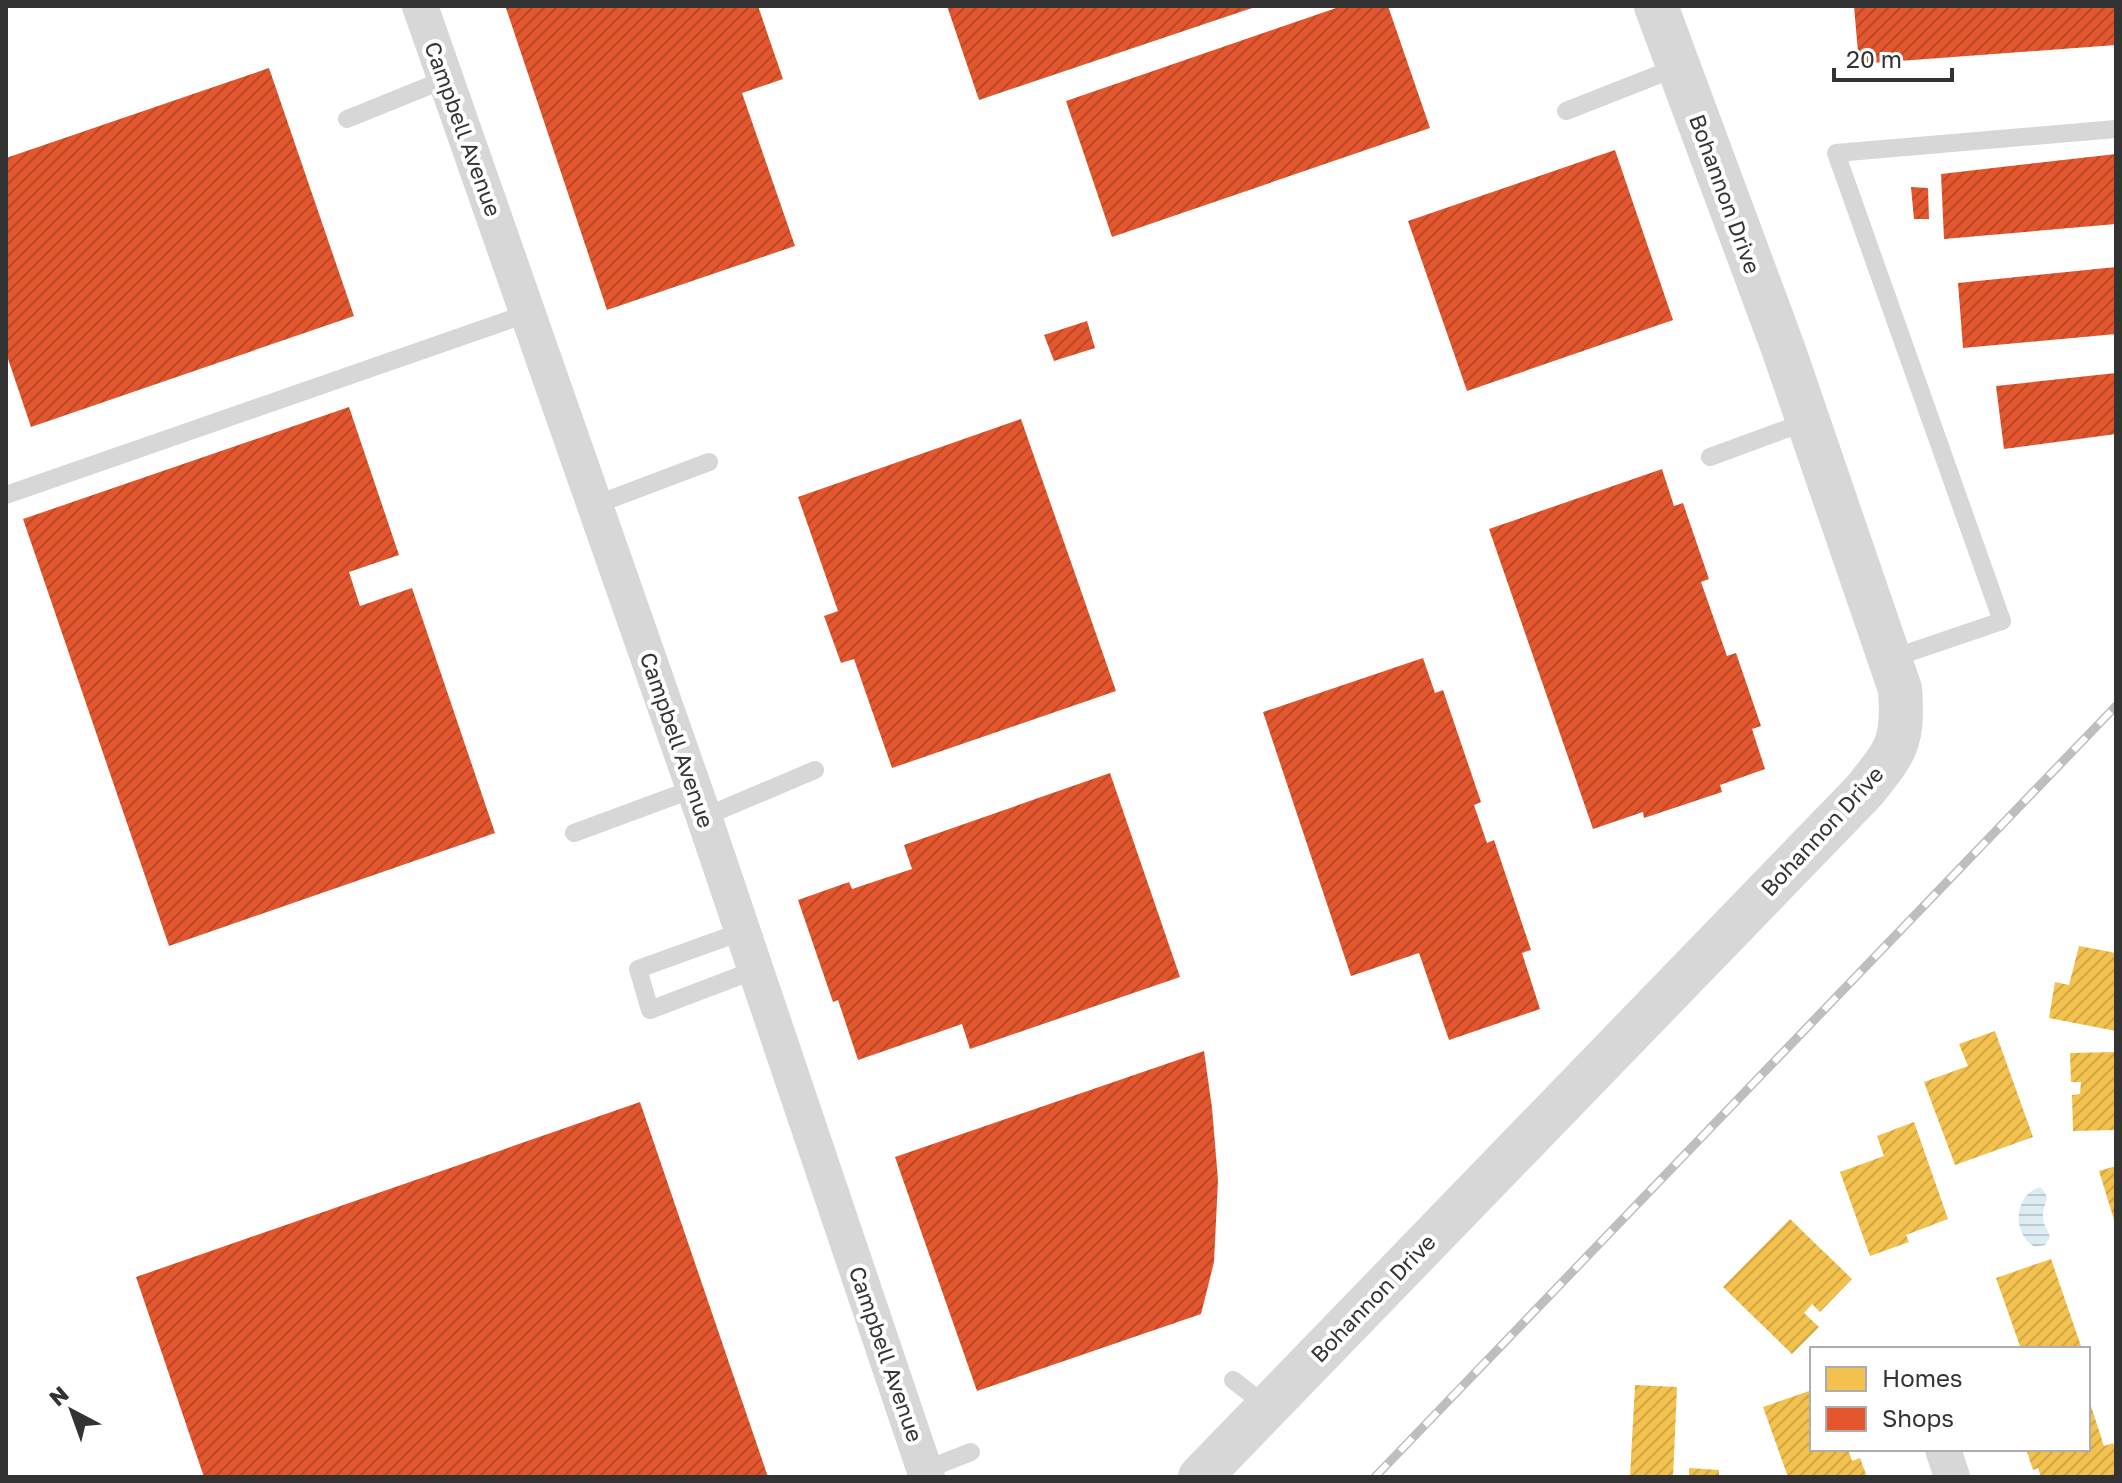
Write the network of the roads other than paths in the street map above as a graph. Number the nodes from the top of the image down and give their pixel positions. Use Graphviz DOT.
graph roads {
  1 [pos="420,6"];
  2 [pos="1656,6"];
  3 [pos="1678,67"];
  4 [pos="446,79"];
  5 [pos="1566,111"];
  6 [pos="347,119"];
  7 [pos="2116,129"];
  8 [pos="529,313"];
  9 [pos="1808,421"];
  10 [pos="1710,457"];
  11 [pos="709,462"];
  12 [pos="6,495"];
  13 [pos="595,505"];
  14 [pos="1890,659"];
  15 [pos="815,770"];
  16 [pos="699,803"];
  17 [pos="574,833"];
  18 [pos="741,932"];
  19 [pos="755,970"];
  20 [pos="1233,1380"];
  21 [pos="1268,1407"];
  22 [pos="1944,1451"];
  23 [pos="971,1452"];
  24 [pos="926,1473"];
  25 [pos="1200,1477"];
  26 [pos="1952,1477"];
  1 -- 4 [label="street, Campbell Avenue"];
  2 -- 3 [label="street, Bohannon Drive"];
  3 -- 5 [label="lane"];
  3 -- 9 [label="street, Bohannon Drive"];
  4 -- 6 [label="lane"];
  4 -- 8 [label="street, Campbell Avenue"];
  7 -- 14 [label="lane"];
  8 -- 12 [label="lane"];
  8 -- 13 [label="street, Campbell Avenue"];
  9 -- 10 [label="lane"];
  9 -- 14 [label="street, Bohannon Drive"];
  11 -- 13 [label="lane"];
  13 -- 16 [label="street, Campbell Avenue"];
  14 -- 21 [label="street, Bohannon Drive"];
  15 -- 16 [label="lane"];
  16 -- 17 [label="lane"];
  16 -- 18 [label="street, Campbell Avenue"];
  18 -- 19 [label="street, Campbell Avenue"];
  18 -- 19 [label="lane"];
  19 -- 24 [label="street, Campbell Avenue"];
  20 -- 21 [label="lane"];
  21 -- 25 [label="street, Bohannon Drive"];
  22 -- 26 [label="street"];
  23 -- 24 [label="lane"];
}
